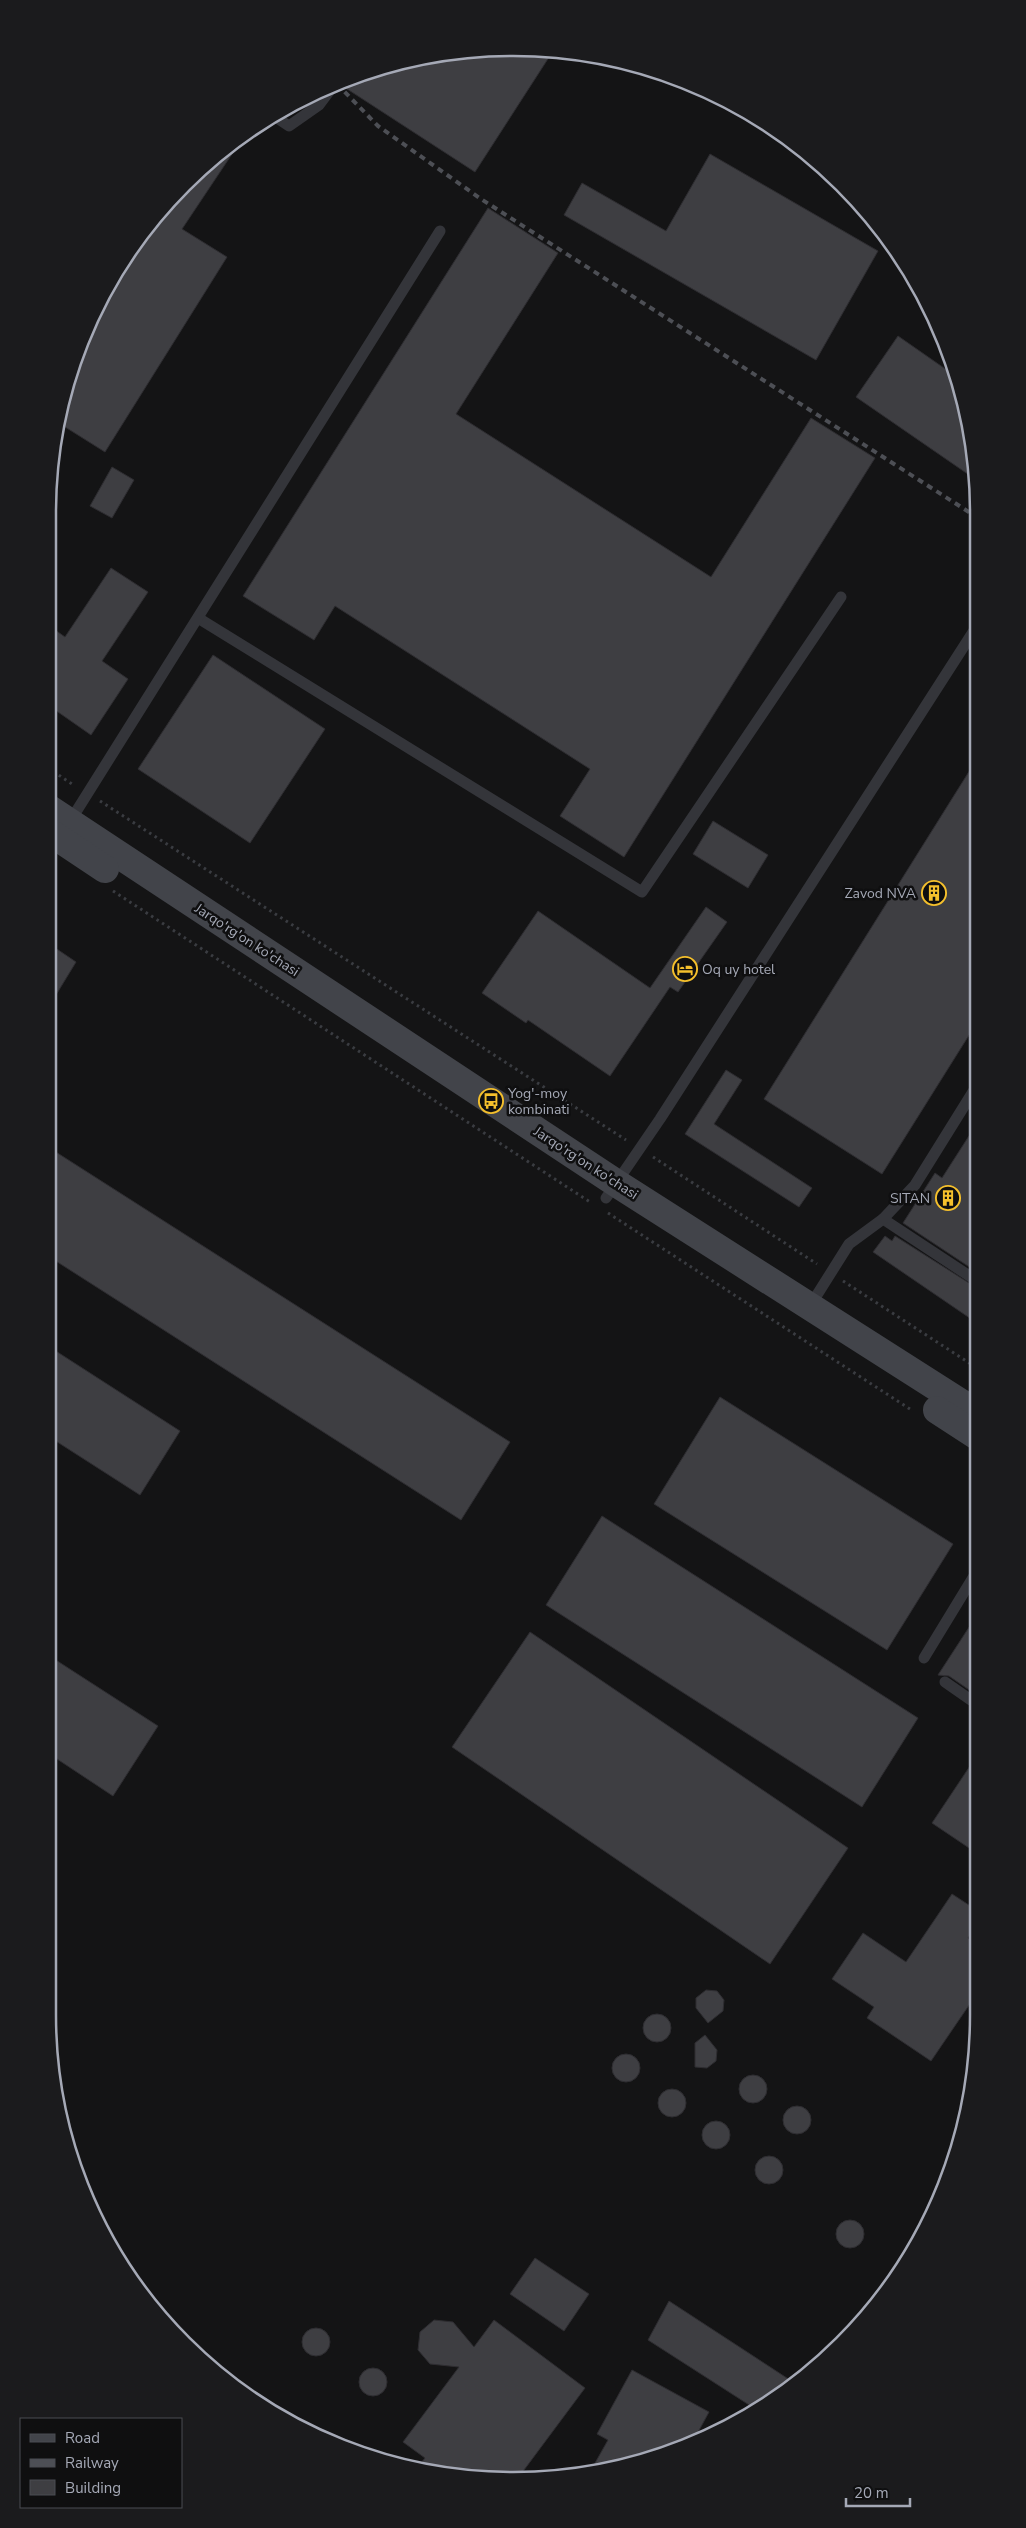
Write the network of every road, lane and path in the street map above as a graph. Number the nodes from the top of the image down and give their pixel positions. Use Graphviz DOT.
graph roads {
  1 [pos="325,97"];
  2 [pos="280,120"];
  3 [pos="440,231"];
  4 [pos="841,597"];
  5 [pos="198,618"];
  6 [pos="970,637"];
  7 [pos="56,773"];
  8 [pos="88,793"];
  9 [pos="56,820"];
  10 [pos="56,822"];
  11 [pos="106,886"];
  12 [pos="970,1097"];
  13 [pos="640,1149"];
  14 [pos="605,1199"];
  15 [pos="883,1219"];
  16 [pos="829,1273"];
  17 [pos="970,1276"];
  18 [pos="810,1306"];
  19 [pos="970,1364"];
  20 [pos="970,1409"];
  21 [pos="919,1414"];
  22 [pos="970,1432"];
  23 [pos="970,1582"];
  24 [pos="924,1658"];
  25 [pos="945,1682"];
  26 [pos="970,1699"];
  1 -- 2 [label="lane"];
  3 -- 5 [label="lane"];
  4 -- 5 [label="lane"];
  5 -- 8 [label="lane"];
  6 -- 13 [label="lane"];
  7 -- 8 [label="path"];
  8 -- 9 [label="lane"];
  8 -- 13 [label="path"];
  10 -- 14 [label="main road, Jarqo'rg'on ko'chasi"];
  11 -- 14 [label="path"];
  12 -- 15 [label="lane"];
  13 -- 14 [label="lane"];
  13 -- 16 [label="path"];
  14 -- 18 [label="main road, Jarqo'rg'on ko'chasi"];
  14 -- 21 [label="path"];
  14 -- 22 [label="main road, Jarqo'rg'on ko'chasi"];
  15 -- 16 [label="lane"];
  15 -- 17 [label="lane"];
  16 -- 18 [label="lane"];
  16 -- 19 [label="path"];
  18 -- 20 [label="main road, Jarqo'rg'on ko'chasi"];
  23 -- 24 [label="lane"];
  25 -- 26 [label="lane"];
}
